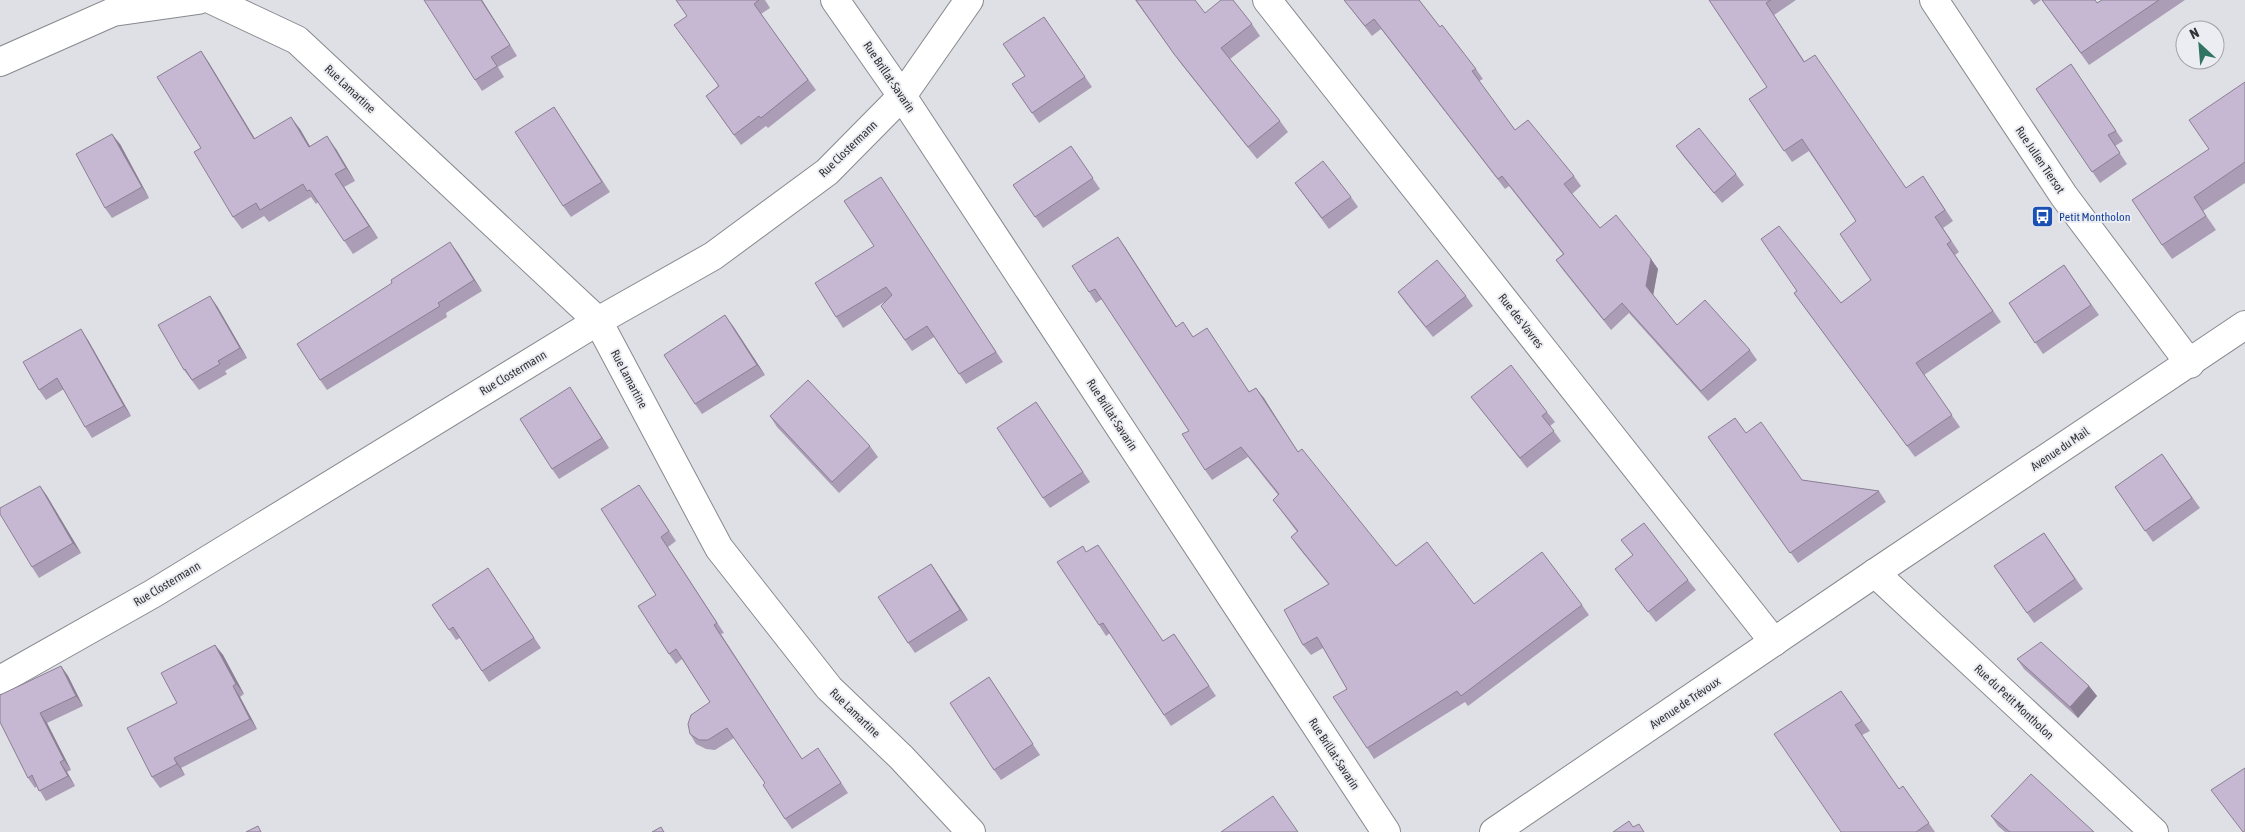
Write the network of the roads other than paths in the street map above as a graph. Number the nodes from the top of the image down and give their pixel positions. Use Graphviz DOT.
graph roads {
  1 [pos="198,0"];
  2 [pos="212,0"];
  3 [pos="835,0"];
  4 [pos="969,0"];
  5 [pos="1267,0"];
  6 [pos="1934,0"];
  7 [pos="0,62"];
  8 [pos="902,96"];
  9 [pos="598,321"];
  10 [pos="2245,326"];
  11 [pos="2190,364"];
  12 [pos="1875,573"];
  13 [pos="1774,642"];
  14 [pos="0,680"];
  15 [pos="971,832"];
  16 [pos="1386,832"];
  17 [pos="1494,832"];
  18 [pos="2154,832"];
  1 -- 7 [label="street"];
  2 -- 9 [label="street, Rue Lamartine"];
  3 -- 8 [label="street, Rue Brillat-Savarin"];
  4 -- 8 [label="street, Rue Clostermann"];
  5 -- 13 [label="street, Rue des Vavres"];
  6 -- 11 [label="street, Rue Julien Tiersot"];
  8 -- 9 [label="street, Rue Clostermann"];
  8 -- 16 [label="street, Rue Brillat-Savarin"];
  9 -- 14 [label="street, Rue Clostermann"];
  9 -- 15 [label="street, Rue Lamartine"];
  10 -- 11 [label="street, Avenue du Mail"];
  11 -- 12 [label="street, Avenue du Mail"];
  12 -- 13 [label="street, Avenue de Trévoux"];
  12 -- 18 [label="street, Rue du Petit Montholon"];
  13 -- 17 [label="street, Avenue de Trévoux"];
}
